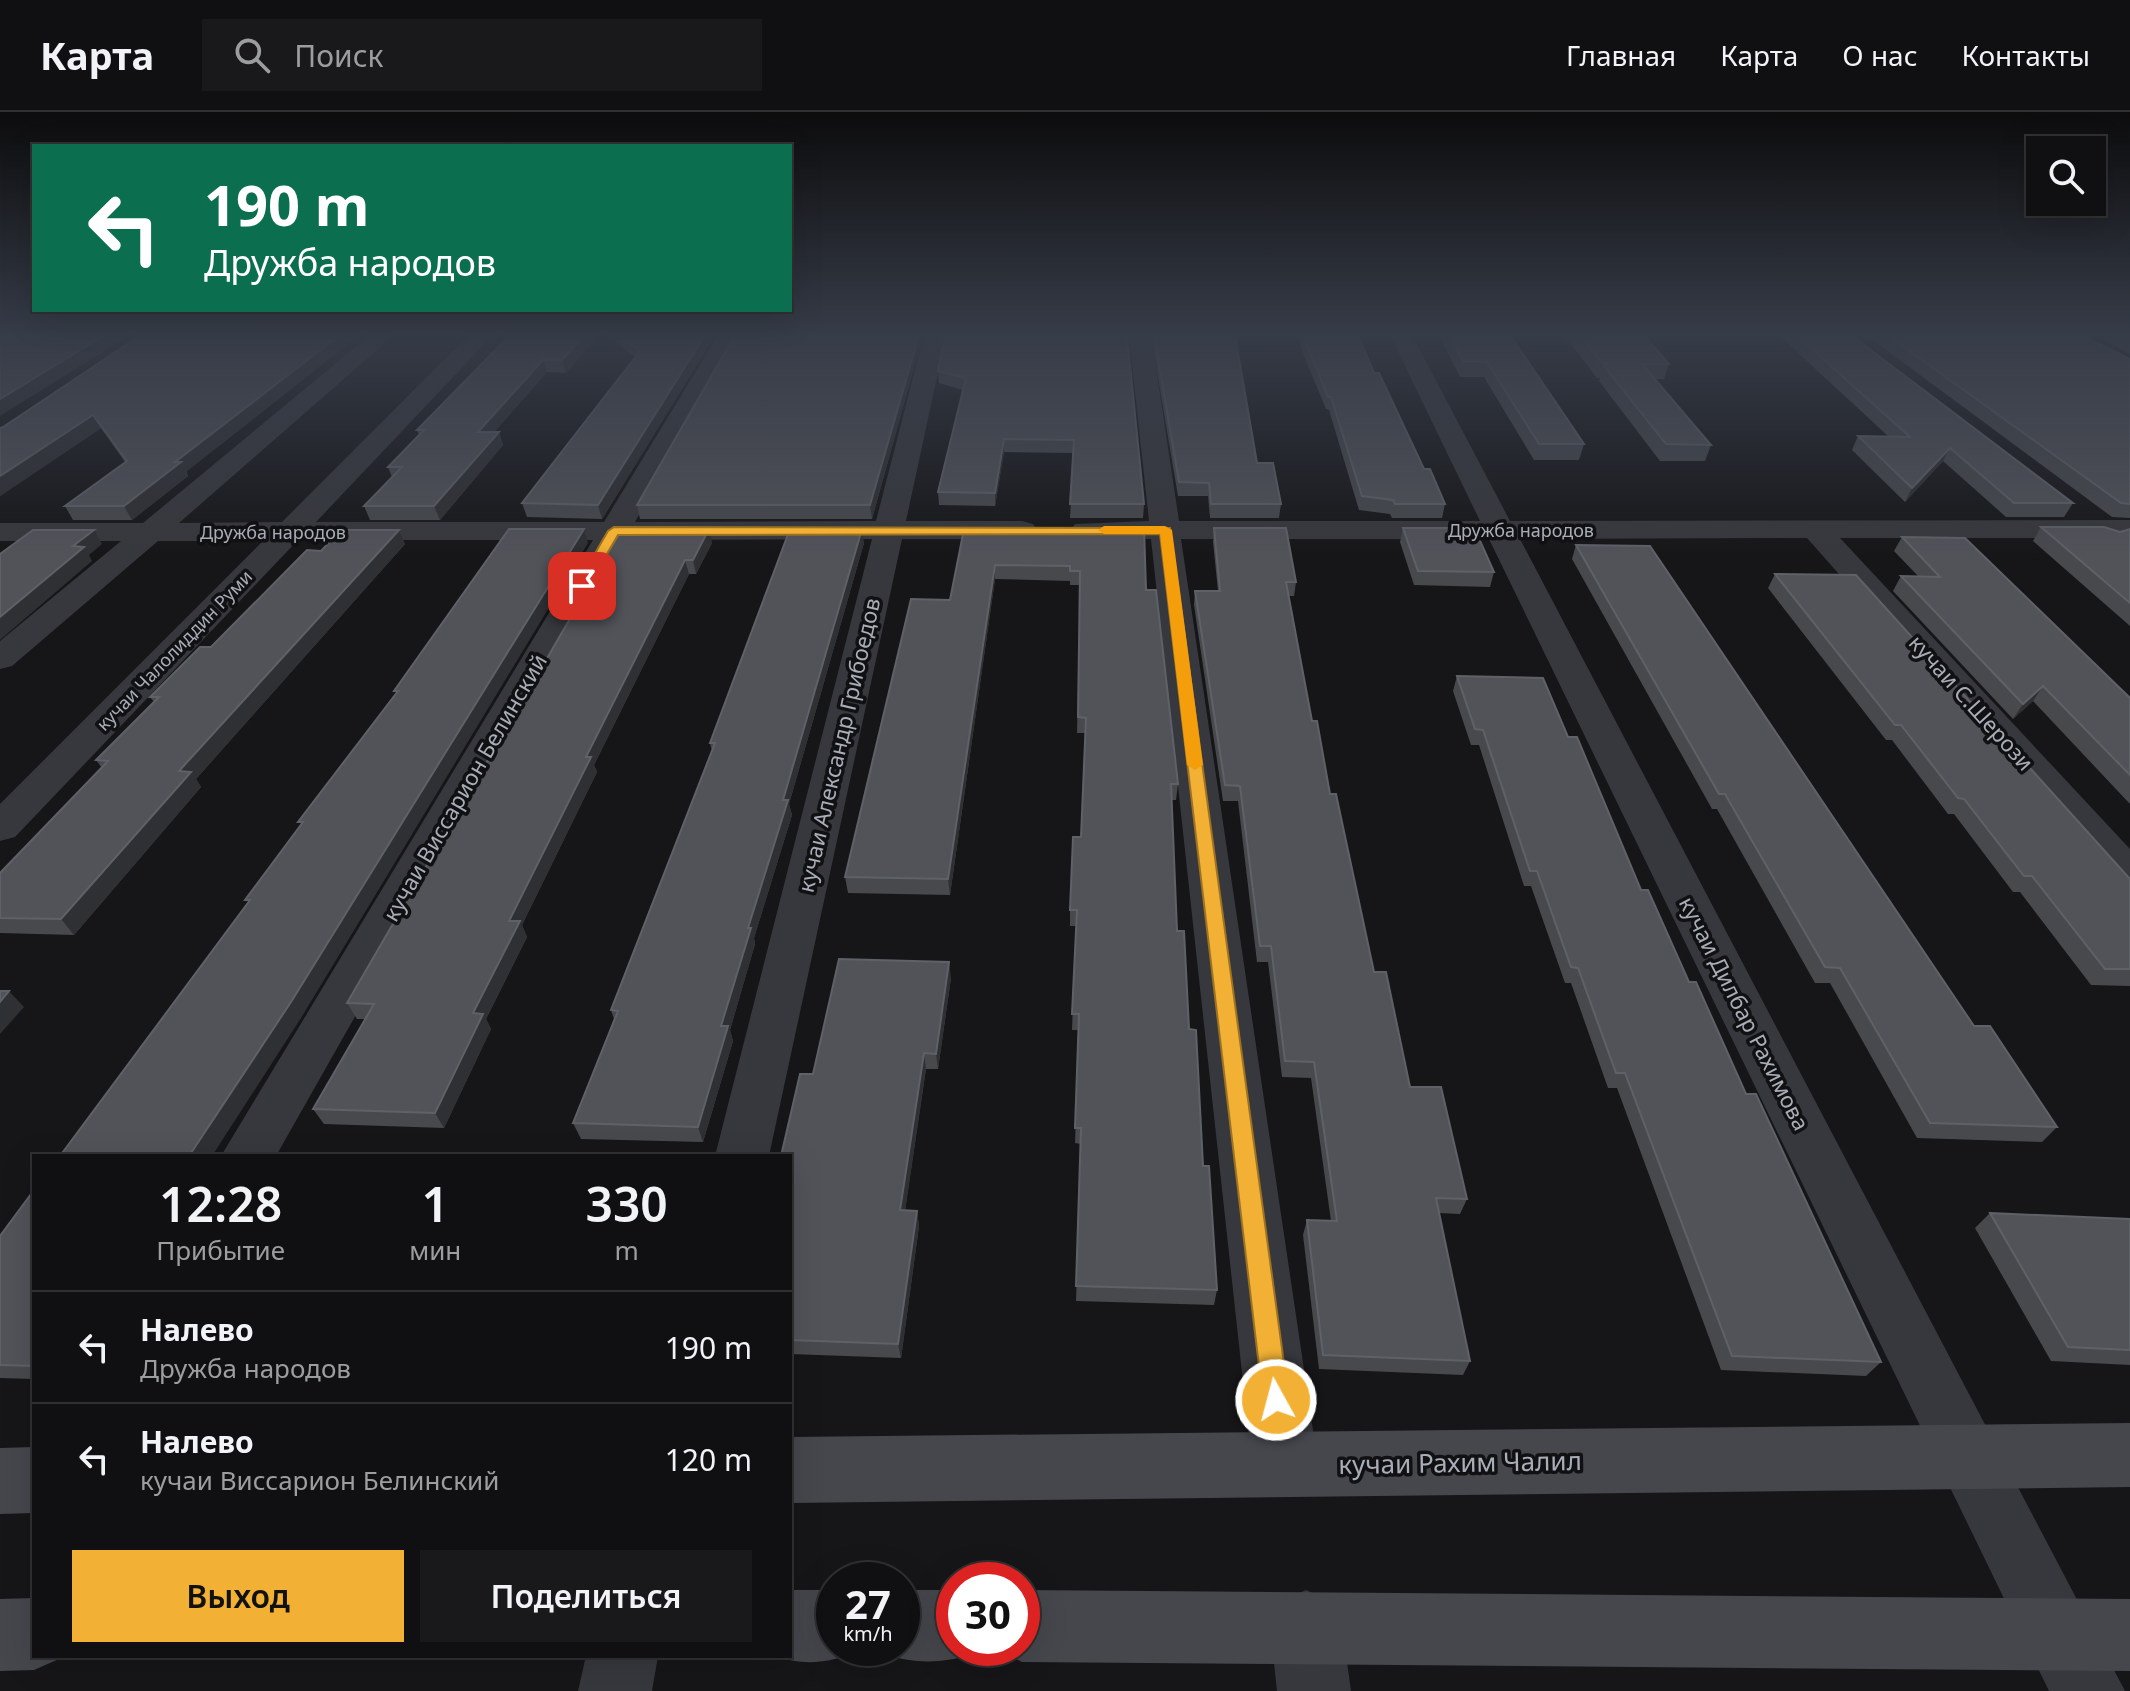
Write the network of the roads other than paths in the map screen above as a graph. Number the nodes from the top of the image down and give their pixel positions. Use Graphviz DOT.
graph roads {
  1 [pos="295,409"];
  2 [pos="410,409"];
  3 [pos="686,409"];
  4 [pos="918,409"];
  5 [pos="1149,409"];
  6 [pos="1438,409"];
  7 [pos="2067,501"];
  8 [pos="1815,529"];
  9 [pos="2117,529"];
  10 [pos="1165,530"];
  11 [pos="1500,530"];
  12 [pos="614,531"];
  13 [pos="889,531"];
  14 [pos="0,532"];
  15 [pos="148,532"];
  16 [pos="290,532"];
  17 [pos="2130,549"];
  18 [pos="0,659"];
  19 [pos="0,828"];
  20 [pos="2130,876"];
  21 [pos="249,1154"];
  22 [pos="742,1154"];
  23 [pos="1970,1455"];
  24 [pos="2130,1455"];
  25 [pos="1285,1464"];
  26 [pos="792,1470"];
  27 [pos="32,1480"];
  28 [pos="0,1481"];
  29 [pos="792,1626"];
  30 [pos="816,1626"];
  31 [pos="1040,1628"];
  32 [pos="32,1634"];
  33 [pos="0,1635"];
  34 [pos="2130,1635"];
  35 [pos="622,1658"];
  36 [pos="1310,1658"];
  37 [pos="2074,1663"];
  38 [pos="615,1691"];
  1 -- 15 [label="street"];
  2 -- 16 [label="street, кучаи Чалолиддин Руми"];
  3 -- 12 [label="street, кучаи Виссарион Белинский"];
  4 -- 13 [label="street, кучаи Александр Грибоедов"];
  5 -- 10 [label="street"];
  6 -- 11 [label="street, кучаи Дилбар Рахимова"];
  7 -- 9 [label="street"];
  8 -- 9 [label="street, Дружба народов"];
  8 -- 11 [label="street, Дружба народов"];
  8 -- 20 [label="street, кучаи С.Шерози"];
  9 -- 17 [label="street"];
  10 -- 11 [label="street, Дружба народов"];
  10 -- 13 [label="street, Дружба народов"];
  10 -- 25 [label="street"];
  11 -- 23 [label="street, кучаи Дилбар Рахимова"];
  12 -- 13 [label="street, Дружба народов"];
  12 -- 16 [label="street, Дружба народов"];
  12 -- 21 [label="street, кучаи Виссарион Белинский"];
  13 -- 22 [label="street, кучаи Александр Грибоедов"];
  14 -- 15 [label="street, Дружба народов"];
  15 -- 16 [label="street, Дружба народов"];
  15 -- 18 [label="street"];
  16 -- 19 [label="street, кучаи Чалолиддин Руми"];
  23 -- 24 [label="main road, кучаи Рахим Чалил"];
  23 -- 25 [label="main road, кучаи Рахим Чалил"];
  23 -- 37 [label="street, кучаи Дилбар Рахимова"];
  25 -- 26 [label="main road, кучаи Рахим Чалил"];
  27 -- 28 [label="main road"];
  29 -- 30 [label="main road"];
  31 -- 36 [label="main road"];
  32 -- 33 [label="main road"];
  34 -- 37 [label="main road"];
  35 -- 38 [label="street"];
  36 -- 37 [label="main road"];
}
